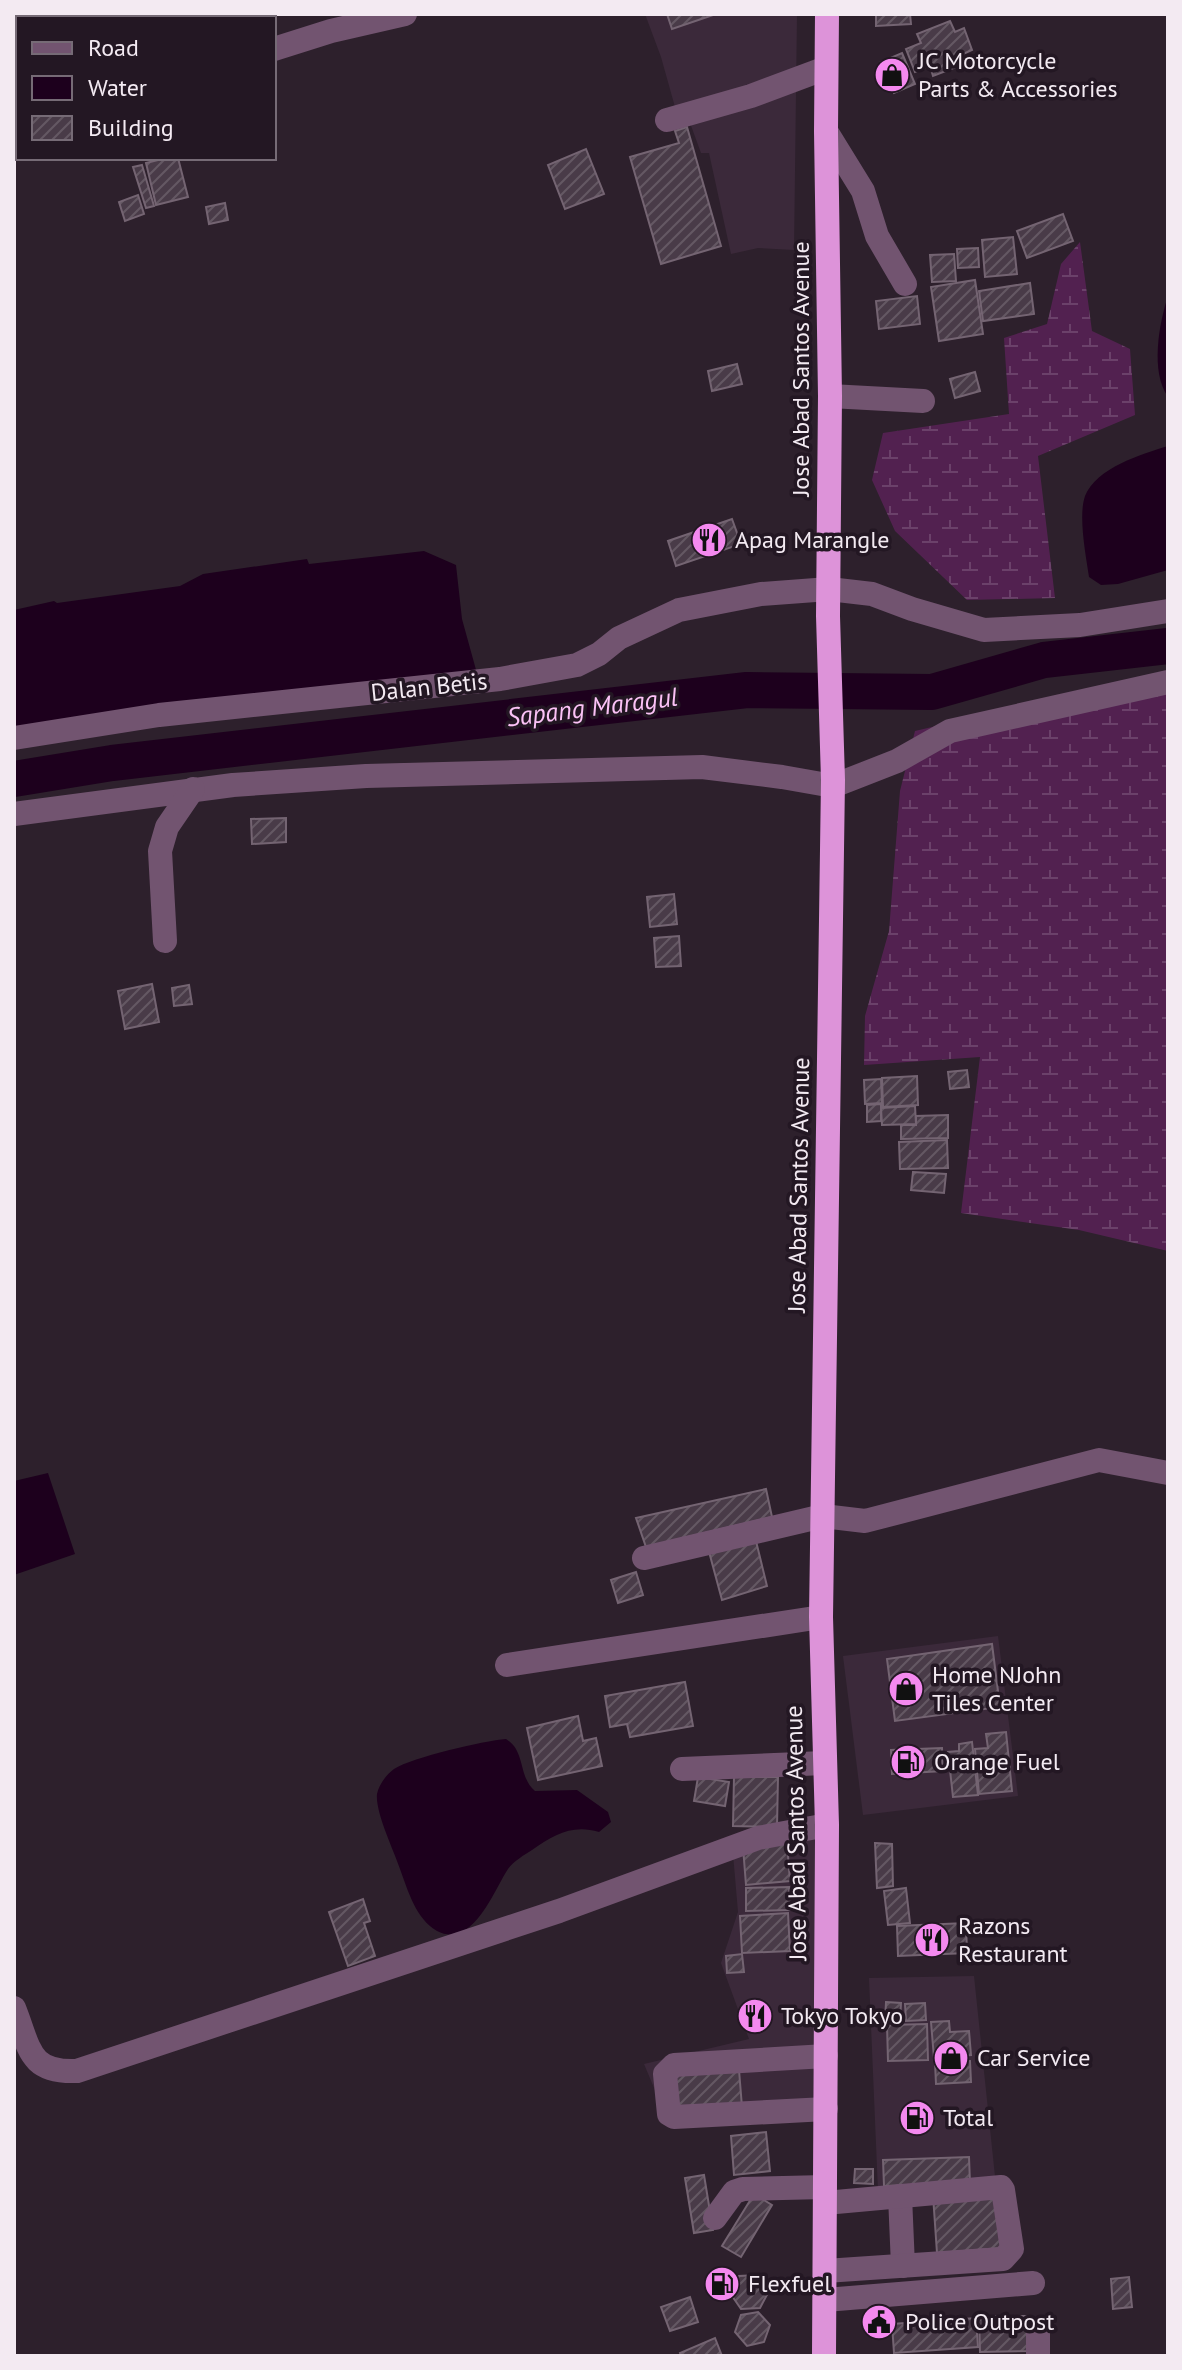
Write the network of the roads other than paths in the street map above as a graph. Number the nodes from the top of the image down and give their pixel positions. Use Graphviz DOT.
graph roads {
  1 [pos="405,14"];
  2 [pos="827,14"];
  3 [pos="276,48"];
  4 [pos="826,68"];
  5 [pos="667,120"];
  6 [pos="826,131"];
  7 [pos="905,284"];
  8 [pos="830,396"];
  9 [pos="923,401"];
  10 [pos="829,589"];
  11 [pos="1168,611"];
  12 [pos="1168,682"];
  13 [pos="14,738"];
  14 [pos="833,783"];
  15 [pos="193,789"];
  16 [pos="14,814"];
  17 [pos="165,941"];
  18 [pos="1168,1473"];
  19 [pos="823,1516"];
  20 [pos="644,1558"];
  21 [pos="821,1617"];
  22 [pos="507,1665"];
  23 [pos="824,1763"];
  24 [pos="682,1769"];
  25 [pos="827,1825"];
  26 [pos="14,2008"];
  27 [pos="826,2056"];
  28 [pos="826,2109"];
  29 [pos="825,2195"];
  30 [pos="900,2196"];
  31 [pos="715,2218"];
  32 [pos="903,2266"];
  33 [pos="825,2271"];
  34 [pos="1033,2283"];
  35 [pos="825,2300"];
  36 [pos="1038,2331"];
  37 [pos="824,2356"];
  38 [pos="1038,2356"];
  1 -- 3 [label="street"];
  2 -- 4 [label="highway, Jose Abad Santos Avenue"];
  4 -- 5 [label="street"];
  4 -- 6 [label="highway, Jose Abad Santos Avenue"];
  6 -- 7 [label="street"];
  6 -- 8 [label="highway, Jose Abad Santos Avenue"];
  8 -- 9 [label="street"];
  8 -- 10 [label="highway, Jose Abad Santos Avenue"];
  10 -- 11 [label="street, Dalan Betis"];
  10 -- 13 [label="street, Dalan Betis"];
  10 -- 14 [label="highway, Jose Abad Santos Avenue"];
  12 -- 14 [label="street"];
  14 -- 15 [label="street"];
  14 -- 19 [label="highway, Jose Abad Santos Avenue"];
  15 -- 16 [label="street"];
  15 -- 17 [label="street"];
  18 -- 19 [label="street"];
  19 -- 20 [label="street"];
  19 -- 21 [label="highway, Jose Abad Santos Avenue"];
  21 -- 22 [label="street"];
  21 -- 23 [label="highway, Jose Abad Santos Avenue"];
  23 -- 24 [label="street"];
  23 -- 25 [label="highway, Jose Abad Santos Avenue"];
  25 -- 26 [label="street"];
  25 -- 27 [label="highway, Jose Abad Santos Avenue"];
  27 -- 28 [label="highway, Jose Abad Santos Avenue"];
  27 -- 28 [label="street"];
  28 -- 29 [label="highway, Jose Abad Santos Avenue"];
  29 -- 30 [label="street"];
  29 -- 31 [label="street"];
  29 -- 33 [label="highway, Jose Abad Santos Avenue"];
  30 -- 32 [label="street"];
  30 -- 32 [label="street"];
  32 -- 33 [label="street"];
  33 -- 35 [label="highway, Jose Abad Santos Avenue"];
  34 -- 35 [label="street"];
  35 -- 37 [label="highway, Jose Abad Santos Avenue"];
  36 -- 38 [label="street"];
}
